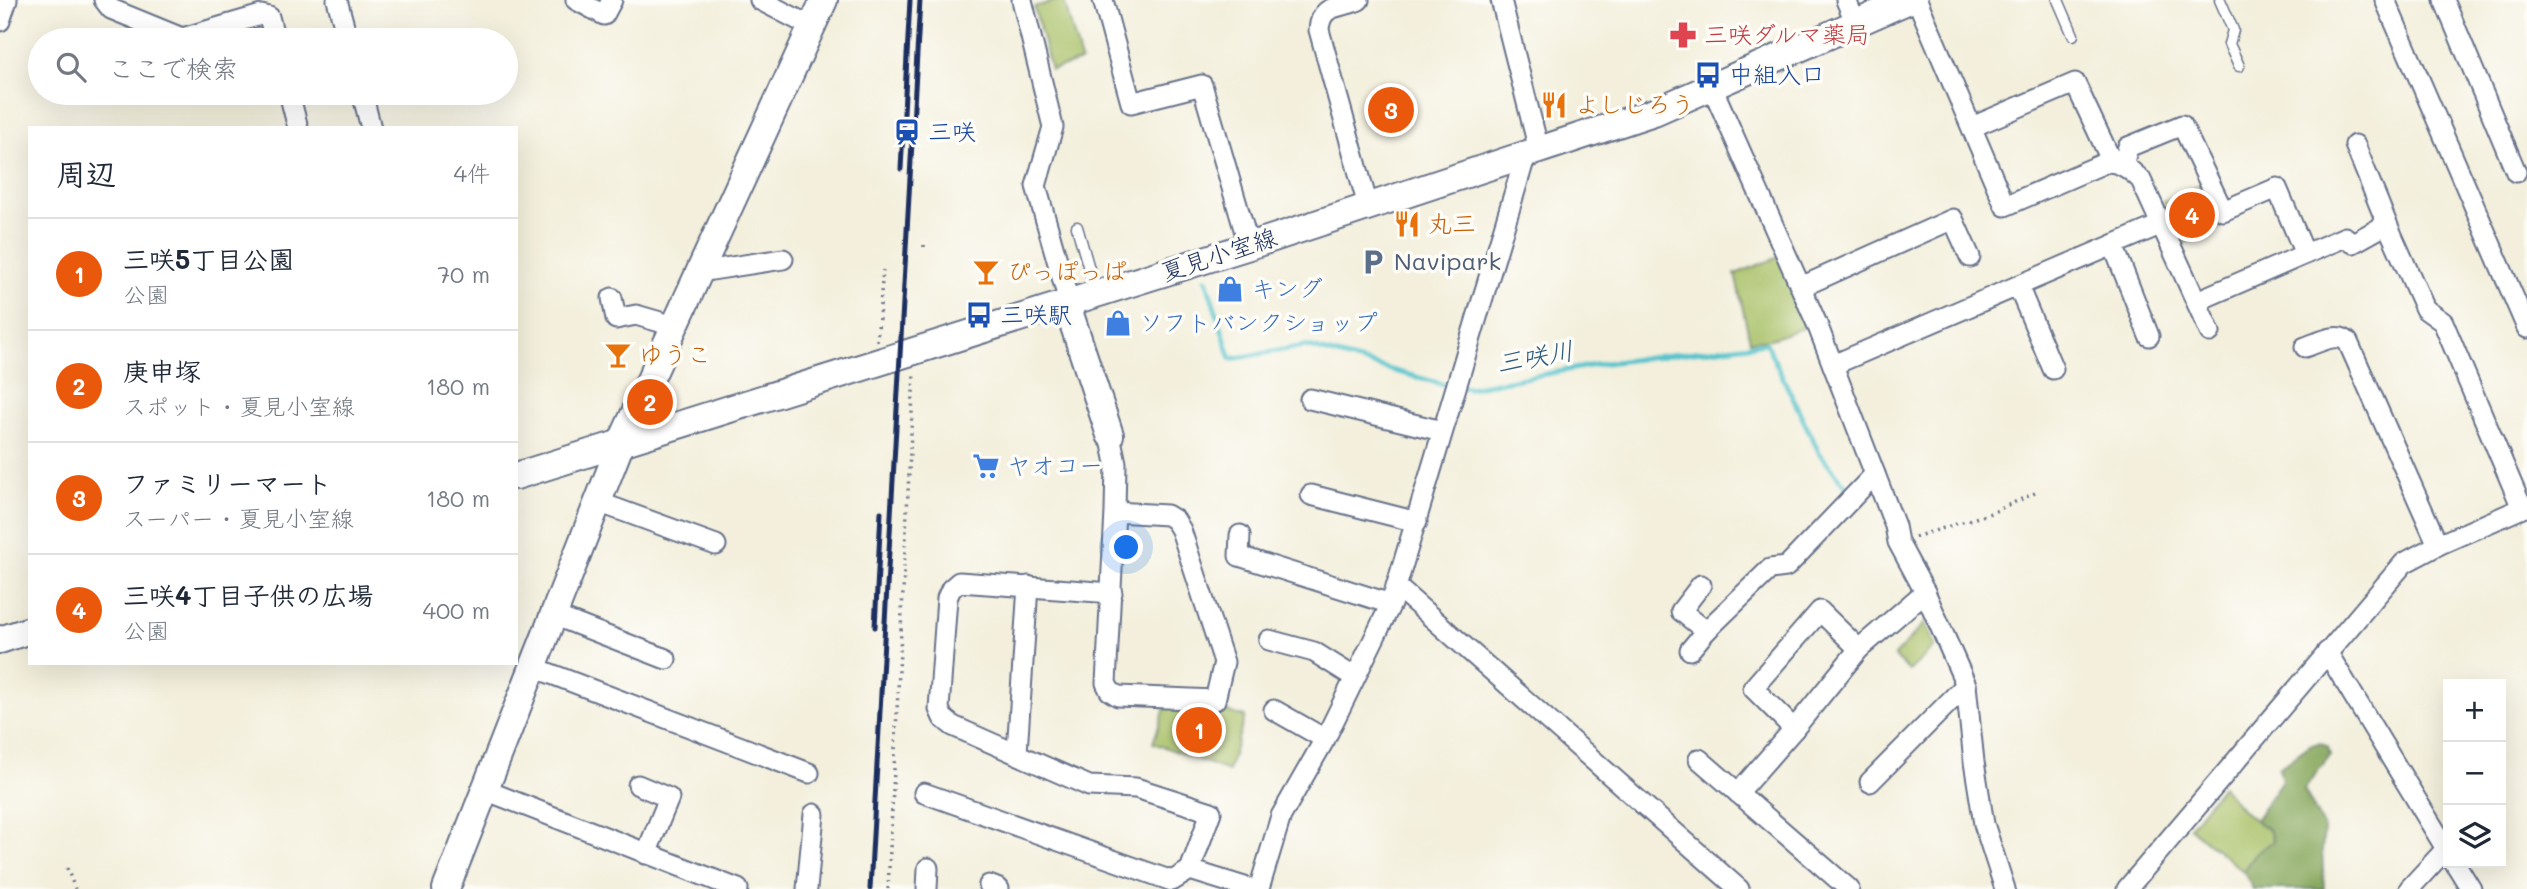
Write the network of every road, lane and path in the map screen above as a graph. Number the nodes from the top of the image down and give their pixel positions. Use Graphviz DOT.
graph roads {
  1 [pos="7,0"];
  2 [pos="104,0"];
  3 [pos="338,0"];
  4 [pos="576,0"];
  5 [pos="612,0"];
  6 [pos="760,0"];
  7 [pos="824,0"];
  8 [pos="1021,0"];
  9 [pos="1104,0"];
  10 [pos="1359,0"];
  11 [pos="1501,0"];
  12 [pos="1909,0"];
  13 [pos="1917,0"];
  14 [pos="2058,0"];
  15 [pos="2220,0"];
  16 [pos="2385,0"];
  17 [pos="2444,0"];
  18 [pos="1851,12"];
  19 [pos="0,21"];
  20 [pos="811,27"];
  21 [pos="158,28"];
  22 [pos="216,28"];
  23 [pos="272,28"];
  24 [pos="345,28"];
  25 [pos="2073,35"];
  26 [pos="2239,66"];
  27 [pos="1712,87"];
  28 [pos="292,105"];
  29 [pos="365,105"];
  30 [pos="297,126"];
  31 [pos="371,126"];
  32 [pos="1972,127"];
  33 [pos="2356,145"];
  34 [pos="1532,152"];
  35 [pos="2117,164"];
  36 [pos="2516,172"];
  37 [pos="1368,206"];
  38 [pos="2162,224"];
  39 [pos="2387,224"];
  40 [pos="1077,227"];
  41 [pos="2113,245"];
  42 [pos="1249,246"];
  43 [pos="2305,254"];
  44 [pos="1970,257"];
  45 [pos="783,259"];
  46 [pos="883,270"];
  47 [pos="699,272"];
  48 [pos="2018,286"];
  49 [pos="1801,287"];
  50 [pos="1096,293"];
  51 [pos="612,298"];
  52 [pos="2197,301"];
  53 [pos="1068,302"];
  54 [pos="674,326"];
  55 [pos="2527,328"];
  56 [pos="2210,332"];
  57 [pos="2149,336"];
  58 [pos="877,346"];
  59 [pos="2305,347"];
  60 [pos="1833,365"];
  61 [pos="914,367"];
  62 [pos="2053,369"];
  63 [pos="1310,399"];
  64 [pos="1442,431"];
  65 [pos="1110,435"];
  66 [pos="621,443"];
  67 [pos="1875,474"];
  68 [pos="518,475"];
  69 [pos="2035,493"];
  70 [pos="1311,495"];
  71 [pos="598,502"];
  72 [pos="2525,507"];
  73 [pos="1115,512"];
  74 [pos="1417,522"];
  75 [pos="1240,535"];
  76 [pos="1898,542"];
  77 [pos="716,545"];
  78 [pos="2438,545"];
  79 [pos="1700,585"];
  80 [pos="1028,586"];
  81 [pos="1925,592"];
  82 [pos="1112,593"];
  83 [pos="1393,595"];
  84 [pos="553,615"];
  85 [pos="28,631"];
  86 [pos="1706,631"];
  87 [pos="0,640"];
  88 [pos="1269,640"];
  89 [pos="1859,649"];
  90 [pos="1690,650"];
  91 [pos="2327,652"];
  92 [pos="666,659"];
  93 [pos="533,667"];
  94 [pos="1354,677"];
  95 [pos="1966,685"];
  96 [pos="1274,710"];
  97 [pos="1794,729"];
  98 [pos="1325,739"];
  99 [pos="1017,752"];
  100 [pos="1699,760"];
  101 [pos="809,773"];
  102 [pos="1870,782"];
  103 [pos="638,785"];
  104 [pos="485,790"];
  105 [pos="923,793"];
  106 [pos="1738,793"];
  107 [pos="814,814"];
  108 [pos="2443,843"];
  109 [pos="646,854"];
  110 [pos="2443,861"];
  111 [pos="67,868"];
  112 [pos="928,868"];
  113 [pos="2458,868"];
  114 [pos="1190,870"];
  115 [pos="75,889"];
  116 [pos="446,889"];
  117 [pos="738,889"];
  118 [pos="807,889"];
  119 [pos="888,889"];
  120 [pos="927,889"];
  121 [pos="1251,889"];
  122 [pos="1259,889"];
  123 [pos="1739,889"];
  124 [pos="1849,889"];
  125 [pos="2006,889"];
  126 [pos="2127,889"];
  127 [pos="2409,889"];
  128 [pos="2471,889"];
  1 -- 19 [label="street"];
  2 -- 21 [label="street"];
  3 -- 24 [label="street"];
  4 -- 5 [label="street"];
  6 -- 20 [label="street"];
  7 -- 20 [label="main road"];
  8 -- 53 [label="street"];
  9 -- 42 [label="street"];
  10 -- 37 [label="street"];
  11 -- 34 [label="street"];
  12 -- 18 [label="main road, 夏見小室線"];
  13 -- 32 [label="street"];
  14 -- 25 [label="lane"];
  15 -- 26 [label="lane"];
  16 -- 55 [label="street"];
  17 -- 36 [label="street"];
  18 -- 27 [label="main road, 夏見小室線"];
  20 -- 47 [label="main road"];
  22 -- 23 [label="street"];
  27 -- 34 [label="main road, 夏見小室線"];
  27 -- 49 [label="street"];
  28 -- 30 [label="street"];
  29 -- 31 [label="street"];
  32 -- 35 [label="street"];
  32 -- 35 [label="street"];
  33 -- 39 [label="street"];
  34 -- 37 [label="main road, 夏見小室線"];
  34 -- 64 [label="street"];
  35 -- 38 [label="street"];
  35 -- 43 [label="street"];
  37 -- 42 [label="main road, 夏見小室線"];
  38 -- 41 [label="street"];
  38 -- 52 [label="street"];
  39 -- 43 [label="street"];
  39 -- 72 [label="street"];
  40 -- 50 [label="lane"];
  41 -- 48 [label="street"];
  41 -- 57 [label="street"];
  42 -- 50 [label="main road, 夏見小室線"];
  43 -- 52 [label="street"];
  44 -- 49 [label="street"];
  45 -- 47 [label="street"];
  46 -- 58 [label="path"];
  47 -- 54 [label="main road"];
  48 -- 60 [label="street"];
  48 -- 62 [label="street"];
  49 -- 60 [label="street"];
  50 -- 53 [label="main road, 夏見小室線"];
  51 -- 54 [label="street"];
  52 -- 56 [label="street"];
  53 -- 65 [label="main road"];
  53 -- 66 [label="main road, 夏見小室線"];
  54 -- 66 [label="main road"];
  59 -- 78 [label="street"];
  60 -- 67 [label="street"];
  61 -- 119 [label="path"];
  63 -- 64 [label="street"];
  64 -- 74 [label="street"];
  65 -- 73 [label="street"];
  66 -- 68 [label="main road, 夏見小室線"];
  66 -- 71 [label="main road"];
  67 -- 76 [label="street"];
  67 -- 86 [label="street"];
  69 -- 76 [label="path"];
  70 -- 74 [label="street"];
  71 -- 77 [label="street"];
  71 -- 84 [label="main road"];
  72 -- 78 [label="street"];
  73 -- 82 [label="street"];
  73 -- 82 [label="street"];
  74 -- 83 [label="street"];
  75 -- 83 [label="street"];
  76 -- 81 [label="street"];
  78 -- 91 [label="street"];
  79 -- 86 [label="street"];
  80 -- 82 [label="street"];
  80 -- 99 [label="street"];
  80 -- 99 [label="street"];
  81 -- 89 [label="street"];
  81 -- 95 [label="street"];
  83 -- 94 [label="street"];
  83 -- 123 [label="street"];
  84 -- 92 [label="street"];
  84 -- 93 [label="main road"];
  85 -- 87 [label="main road"];
  86 -- 90 [label="street"];
  88 -- 94 [label="street"];
  89 -- 97 [label="street"];
  89 -- 97 [label="street"];
  91 -- 108 [label="street"];
  91 -- 126 [label="street"];
  93 -- 101 [label="street"];
  93 -- 104 [label="main road"];
  94 -- 98 [label="street"];
  95 -- 102 [label="street"];
  95 -- 125 [label="street"];
  96 -- 98 [label="street"];
  97 -- 106 [label="street"];
  98 -- 122 [label="street"];
  99 -- 114 [label="street"];
  100 -- 106 [label="street"];
  103 -- 109 [label="street"];
  104 -- 109 [label="street"];
  104 -- 116 [label="main road"];
  105 -- 114 [label="street"];
  106 -- 124 [label="street"];
  107 -- 118 [label="street"];
  109 -- 117 [label="street"];
  110 -- 127 [label="street"];
  111 -- 115 [label="path"];
  112 -- 120 [label="street"];
  113 -- 128 [label="street"];
  114 -- 121 [label="street"];
}
